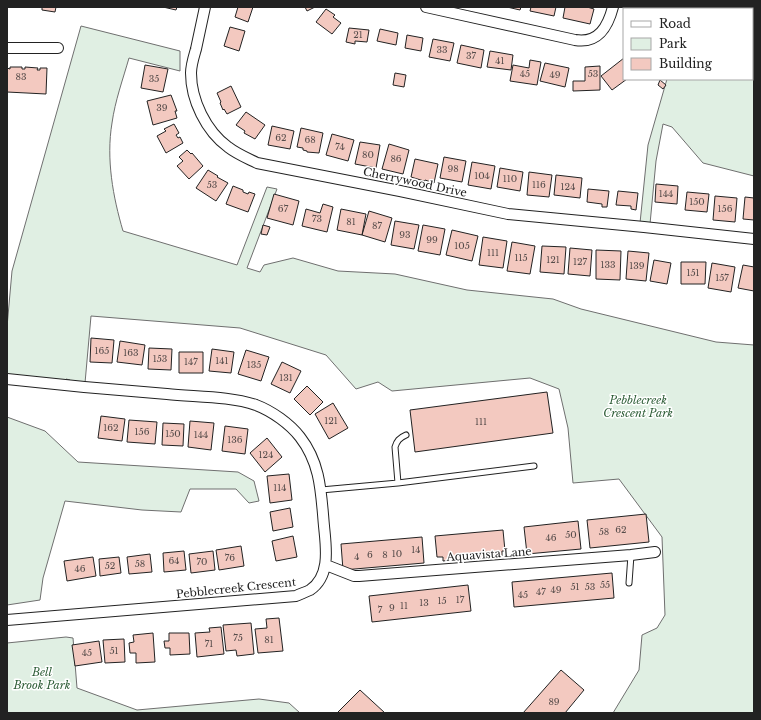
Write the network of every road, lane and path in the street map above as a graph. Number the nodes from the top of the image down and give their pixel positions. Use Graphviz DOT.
graph roads {
  1 [pos="205,7"];
  2 [pos="426,7"];
  3 [pos="613,7"];
  4 [pos="7,48"];
  5 [pos="58,48"];
  6 [pos="754,240"];
  7 [pos="7,379"];
  8 [pos="406,435"];
  9 [pos="534,466"];
  10 [pos="398,483"];
  11 [pos="321,490"];
  12 [pos="655,552"];
  13 [pos="630,555"];
  14 [pos="326,565"];
  15 [pos="630,583"];
  16 [pos="7,620"];
  1 -- 6 [label="street, Cherrywood Drive"];
  2 -- 3 [label="street"];
  4 -- 5 [label="street"];
  7 -- 11 [label="street, Pebblecreek Crescent"];
  8 -- 10 [label="lane"];
  9 -- 10 [label="lane"];
  10 -- 11 [label="lane"];
  11 -- 14 [label="street, Pebblecreek Crescent"];
  12 -- 13 [label="street, Aquavista Lane"];
  13 -- 14 [label="street, Aquavista Lane"];
  13 -- 15 [label="lane"];
  14 -- 16 [label="street, Pebblecreek Crescent"];
}
